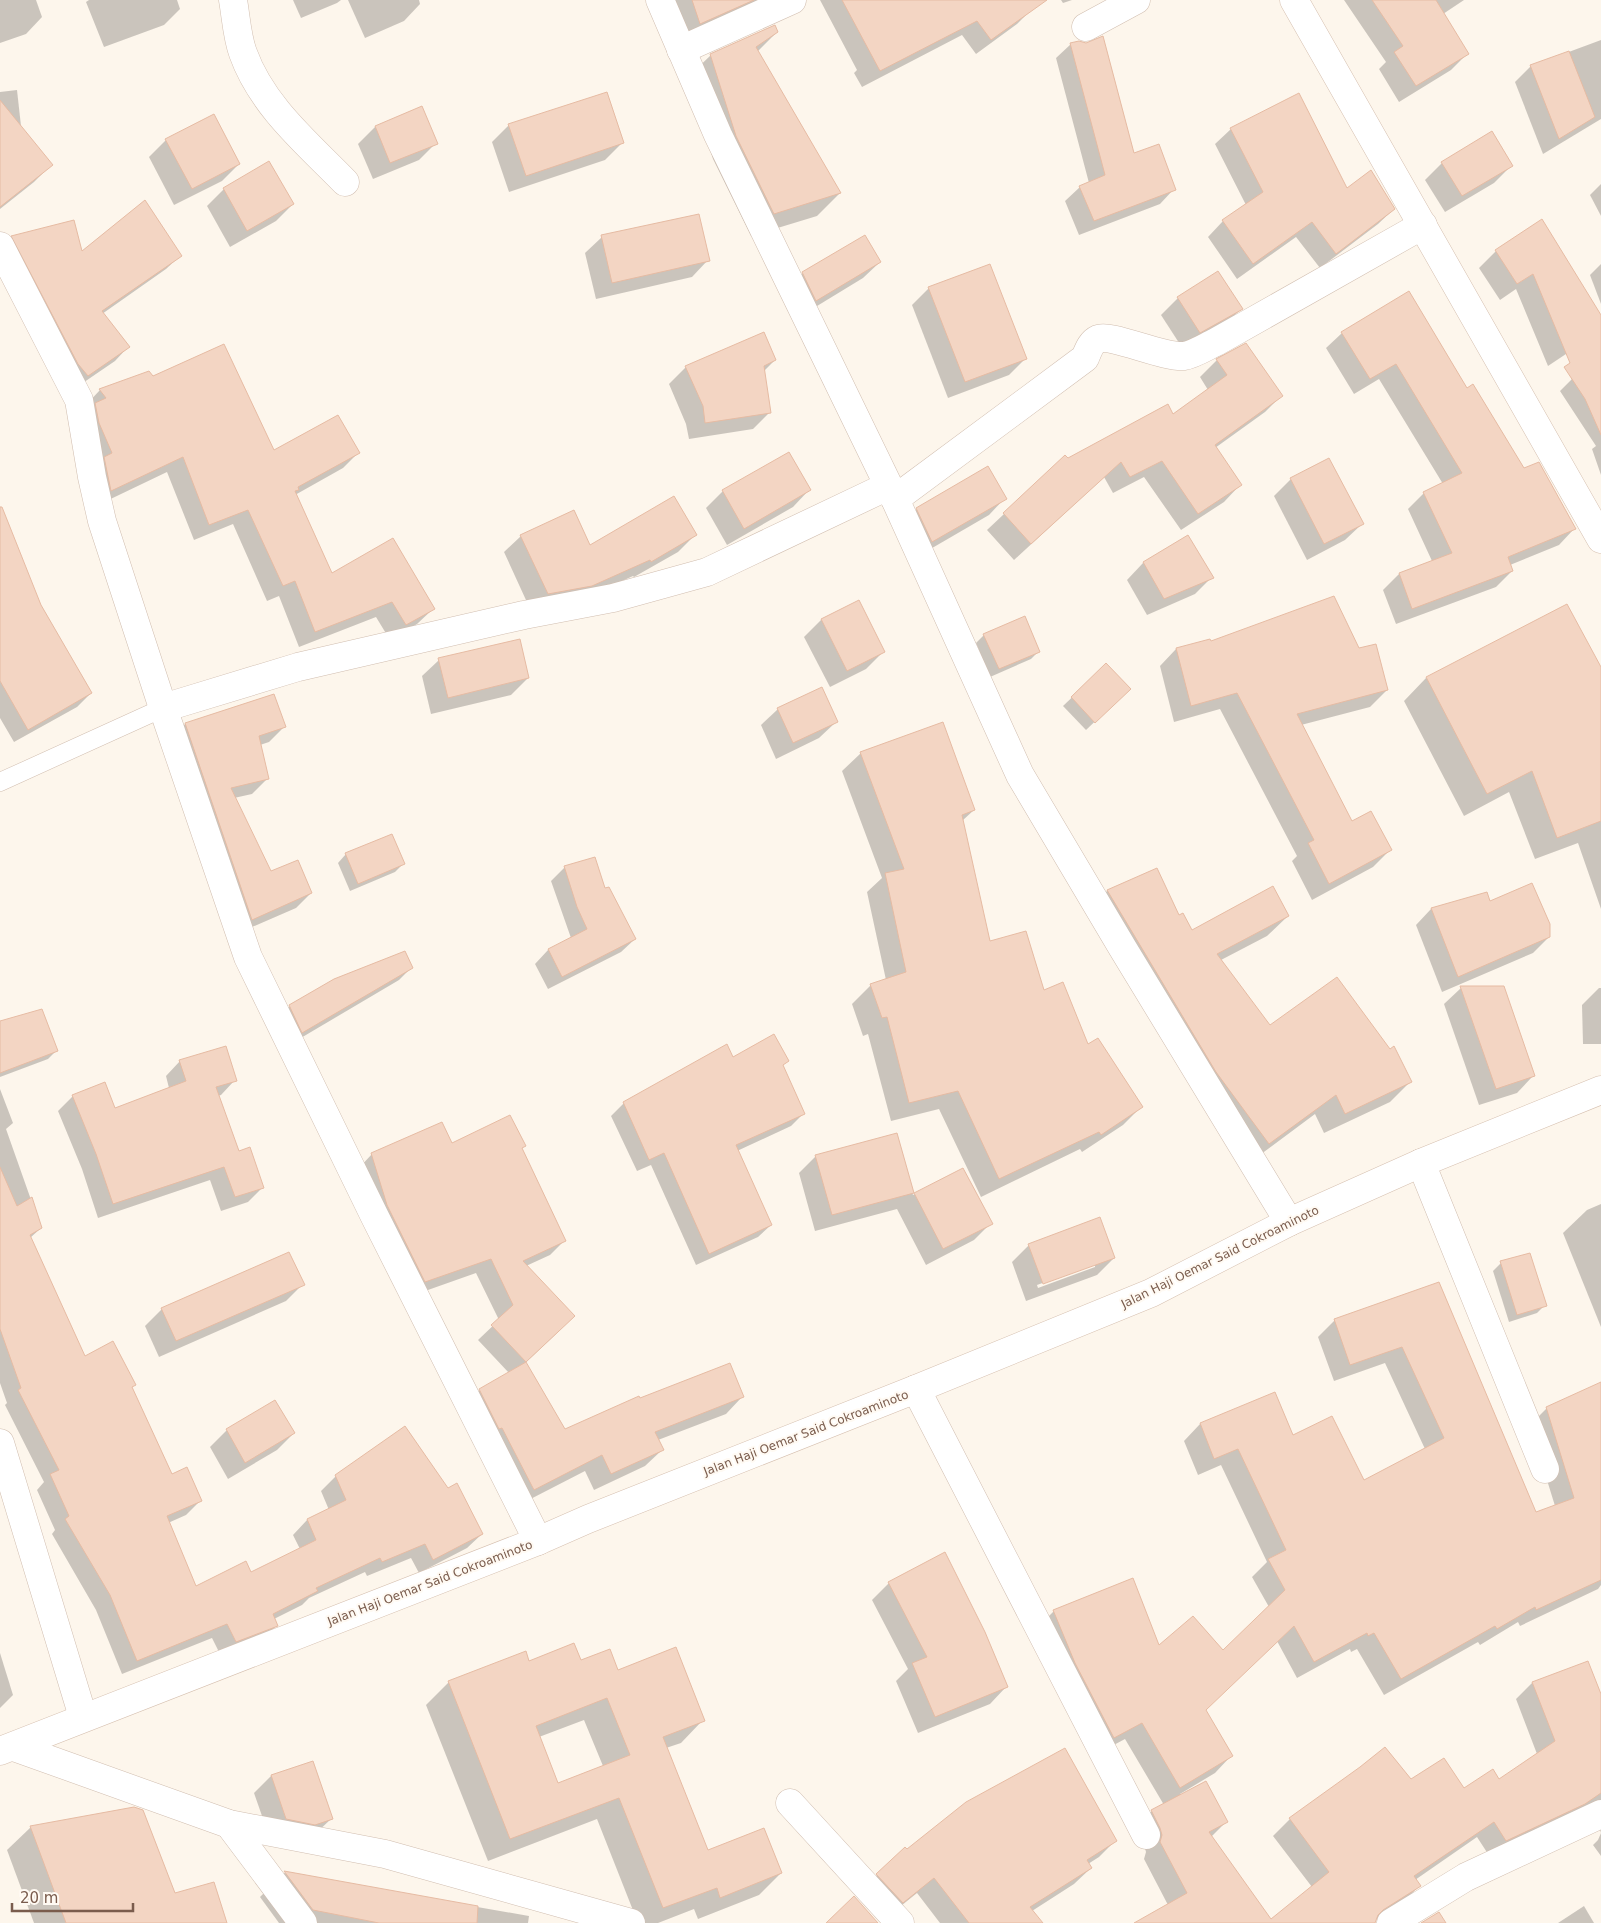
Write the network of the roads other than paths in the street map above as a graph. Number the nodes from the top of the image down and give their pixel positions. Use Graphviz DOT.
graph roads {
  1 [pos="233,0"];
  2 [pos="660,0"];
  3 [pos="792,0"];
  4 [pos="1136,0"];
  5 [pos="1294,0"];
  6 [pos="1086,27"];
  7 [pos="681,50"];
  8 [pos="344,182"];
  9 [pos="1423,225"];
  10 [pos="0,246"];
  11 [pos="891,492"];
  12 [pos="1593,510"];
  13 [pos="1601,539"];
  14 [pos="163,708"];
  15 [pos="0,782"];
  16 [pos="1601,1090"];
  17 [pos="1422,1163"];
  18 [pos="1290,1222"];
  19 [pos="916,1390"];
  20 [pos="0,1442"];
  21 [pos="1545,1469"];
  22 [pos="538,1541"];
  23 [pos="83,1718"];
  24 [pos="7,1749"];
  25 [pos="790,1803"];
  26 [pos="1600,1816"];
  27 [pos="229,1824"];
  28 [pos="1146,1835"];
  29 [pos="303,1923"];
  30 [pos="631,1923"];
  31 [pos="900,1923"];
  32 [pos="1392,1923"];
  1 -- 8 [label="street"];
  2 -- 7 [label="street"];
  3 -- 7 [label="street"];
  4 -- 6 [label="street"];
  5 -- 9 [label="street"];
  7 -- 11 [label="street"];
  9 -- 11 [label="street"];
  9 -- 12 [label="street"];
  10 -- 14 [label="street"];
  11 -- 14 [label="street"];
  11 -- 18 [label="street"];
  12 -- 13 [label="street"];
  14 -- 15 [label="lane"];
  14 -- 22 [label="street"];
  16 -- 17 [label="street, Jalan Haji Oemar Said Cokroaminoto"];
  17 -- 18 [label="street, Jalan Haji Oemar Said Cokroaminoto"];
  17 -- 21 [label="street"];
  18 -- 19 [label="street, Jalan Haji Oemar Said Cokroaminoto"];
  19 -- 22 [label="street, Jalan Haji Oemar Said Cokroaminoto"];
  19 -- 28 [label="street"];
  20 -- 23 [label="street"];
  22 -- 23 [label="street, Jalan Haji Oemar Said Cokroaminoto"];
  23 -- 24 [label="street, Jalan Haji Oemar Said Cokroaminoto"];
  24 -- 27 [label="street"];
  25 -- 31 [label="street"];
  26 -- 32 [label="street"];
  27 -- 29 [label="street"];
  27 -- 30 [label="street"];
}
